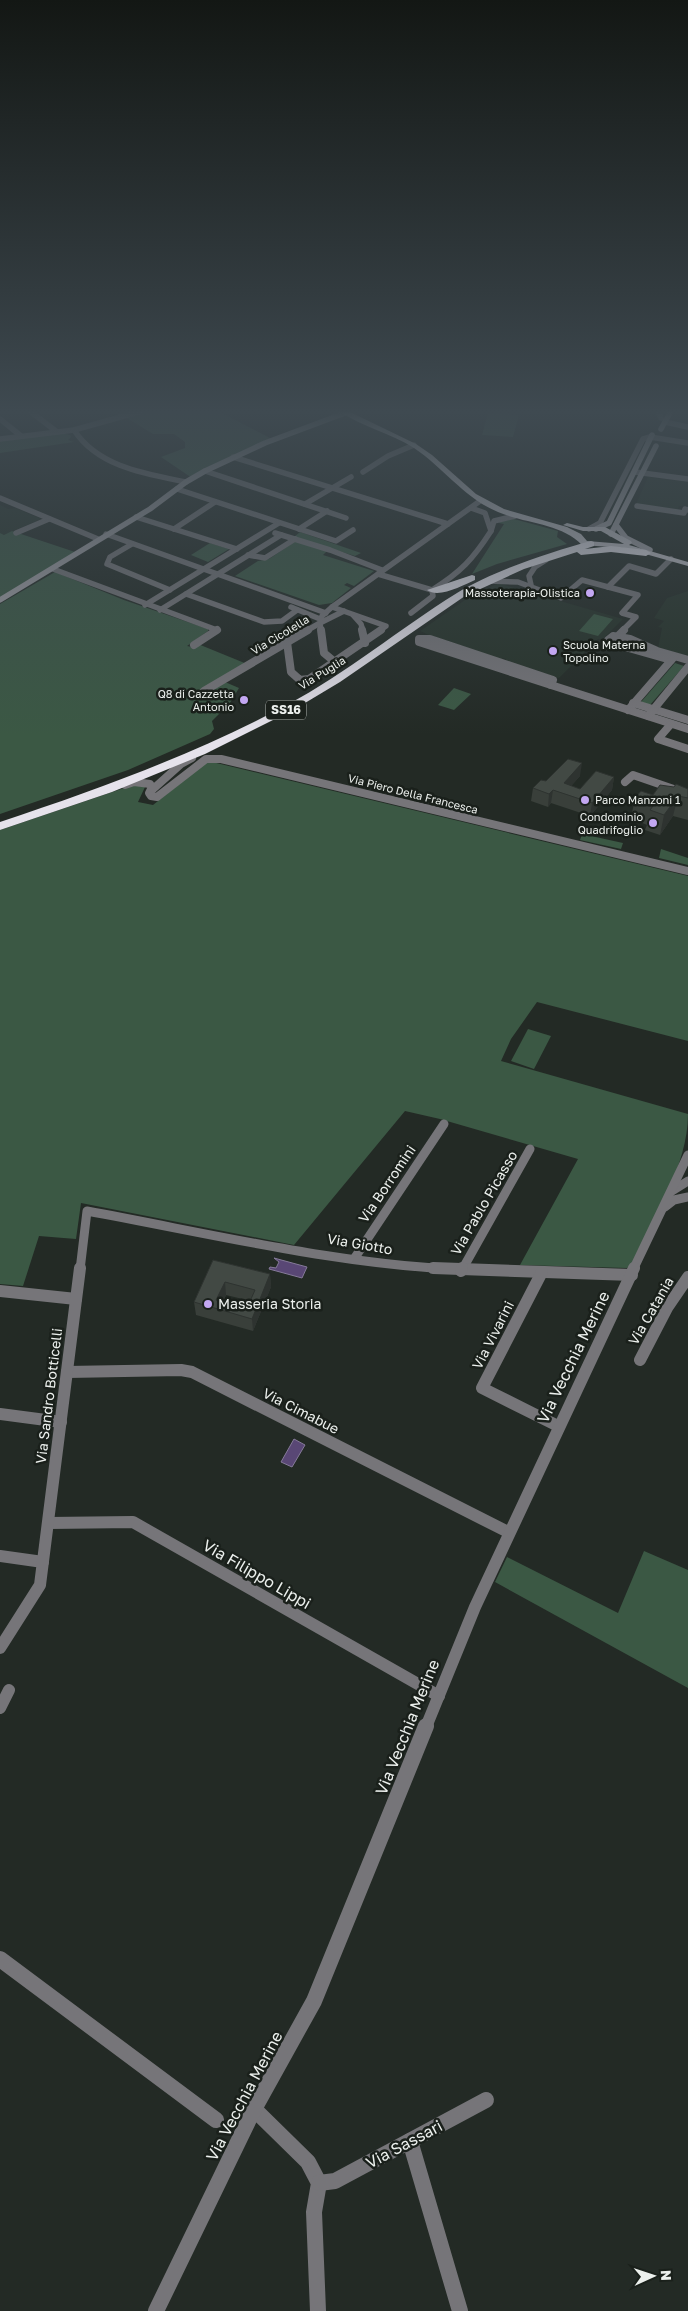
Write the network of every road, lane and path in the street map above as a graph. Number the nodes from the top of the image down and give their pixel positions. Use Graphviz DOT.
graph roads {
  1 [pos="48,519"];
  2 [pos="133,519"];
  3 [pos="142,519"];
  4 [pos="189,519"];
  5 [pos="266,519"];
  6 [pos="317,519"];
  7 [pos="431,519"];
  8 [pos="455,519"];
  9 [pos="487,519"];
  10 [pos="503,519"];
  11 [pos="525,519"];
  12 [pos="546,519"];
  13 [pos="603,519"];
  14 [pos="610,519"];
  15 [pos="619,519"];
  16 [pos="279,523"];
  17 [pos="448,524"];
  18 [pos="616,525"];
  19 [pos="174,529"];
  20 [pos="592,529"];
  21 [pos="267,530"];
  22 [pos="300,530"];
  23 [pos="353,530"];
  24 [pos="491,531"];
  25 [pos="16,533"];
  26 [pos="106,534"];
  27 [pos="281,535"];
  28 [pos="612,535"];
  29 [pos="578,537"];
  30 [pos="292,538"];
  31 [pos="98,540"];
  32 [pos="132,544"];
  33 [pos="591,544"];
  34 [pos="603,545"];
  35 [pos="237,549"];
  36 [pos="648,551"];
  37 [pos="248,555"];
  38 [pos="549,559"];
  39 [pos="670,560"];
  40 [pos="688,560"];
  41 [pos="688,564"];
  42 [pos="53,569"];
  43 [pos="202,570"];
  44 [pos="380,572"];
  45 [pos="218,574"];
  46 [pos="472,578"];
  47 [pos="486,582"];
  48 [pos="531,584"];
  49 [pos="608,587"];
  50 [pos="170,590"];
  51 [pos="432,590"];
  52 [pos="186,594"];
  53 [pos="286,598"];
  54 [pos="0,600"];
  55 [pos="145,605"];
  56 [pos="332,607"];
  57 [pos="160,610"];
  58 [pos="297,610"];
  59 [pos="344,611"];
  60 [pos="411,613"];
  61 [pos="353,614"];
  62 [pos="322,618"];
  63 [pos="618,636"];
  64 [pos="287,642"];
  65 [pos="366,643"];
  66 [pos="194,645"];
  67 [pos="673,658"];
  68 [pos="688,660"];
  69 [pos="336,663"];
  70 [pos="498,664"];
  71 [pos="688,667"];
  72 [pos="204,691"];
  73 [pos="633,703"];
  74 [pos="654,709"];
  75 [pos="628,710"];
  76 [pos="648,716"];
  77 [pos="688,720"];
  78 [pos="671,724"];
  79 [pos="688,729"];
  80 [pos="688,750"];
  81 [pos="201,752"];
  82 [pos="625,782"];
  83 [pos="108,790"];
  84 [pos="152,790"];
  85 [pos="688,794"];
  86 [pos="0,819"];
  87 [pos="0,826"];
  88 [pos="688,871"];
  89 [pos="444,1124"];
  90 [pos="530,1149"];
  91 [pos="688,1155"];
  92 [pos="688,1181"];
  93 [pos="670,1194"];
  94 [pos="688,1197"];
  95 [pos="662,1209"];
  96 [pos="87,1211"];
  97 [pos="354,1259"];
  98 [pos="461,1271"];
  99 [pos="542,1272"];
  100 [pos="632,1275"];
  101 [pos="688,1277"];
  102 [pos="0,1291"];
  103 [pos="76,1299"];
  104 [pos="640,1360"];
  105 [pos="67,1372"];
  106 [pos="0,1414"];
  107 [pos="61,1422"];
  108 [pos="558,1426"];
  109 [pos="49,1523"];
  110 [pos="508,1532"];
  111 [pos="0,1556"];
  112 [pos="43,1562"];
  113 [pos="0,1648"];
  114 [pos="9,1690"];
  115 [pos="439,1696"];
  116 [pos="0,1708"];
  117 [pos="0,1959"];
  118 [pos="486,2100"];
  119 [pos="254,2109"];
  120 [pos="216,2120"];
  121 [pos="410,2141"];
  122 [pos="319,2183"];
  123 [pos="156,2311"];
  124 [pos="318,2311"];
  125 [pos="460,2311"];
  1 -- 25 [label="street"];
  1 -- 31 [label="street"];
  2 -- 26 [label="street"];
  3 -- 19 [label="street"];
  4 -- 19 [label="street"];
  5 -- 16 [label="street"];
  6 -- 22 [label="street"];
  7 -- 17 [label="street"];
  8 -- 17 [label="street, Via Cicolella"];
  9 -- 24 [label="street"];
  10 -- 24 [label="street"];
  11 -- 29 [label="main road"];
  12 -- 20 [label="main road"];
  13 -- 20 [label="street"];
  14 -- 20 [label="street"];
  15 -- 18 [label="street"];
  16 -- 21 [label="street"];
  16 -- 22 [label="street"];
  17 -- 44 [label="street, Via Cicolella"];
  18 -- 28 [label="street"];
  18 -- 36 [label="street"];
  19 -- 35 [label="street"];
  20 -- 28 [label="main road"];
  20 -- 29 [label="main road"];
  21 -- 27 [label="street"];
  21 -- 35 [label="street"];
  22 -- 23 [label="street"];
  22 -- 30 [label="street"];
  24 -- 51 [label="street"];
  26 -- 31 [label="street"];
  26 -- 32 [label="street"];
  27 -- 30 [label="street"];
  27 -- 37 [label="street"];
  28 -- 34 [label="main road"];
  28 -- 36 [label="main road"];
  29 -- 33 [label="main road"];
  29 -- 46 [label="highway, Via Puglia / SS16"];
  30 -- 37 [label="street"];
  30 -- 44 [label="street"];
  31 -- 42 [label="street"];
  32 -- 43 [label="street"];
  32 -- 50 [label="street"];
  33 -- 34 [label="main road"];
  33 -- 38 [label="highway, Via Puglia / SS16"];
  34 -- 36 [label="main road"];
  35 -- 43 [label="street"];
  36 -- 38 [label="highway, SS16"];
  36 -- 39 [label="main road"];
  36 -- 40 [label="main road"];
  37 -- 45 [label="street"];
  38 -- 47 [label="highway, Via Puglia / SS16"];
  38 -- 48 [label="street"];
  39 -- 41 [label="main road"];
  39 -- 49 [label="street"];
  42 -- 54 [label="street"];
  42 -- 55 [label="street"];
  43 -- 45 [label="street"];
  43 -- 50 [label="street"];
  44 -- 51 [label="street"];
  44 -- 56 [label="street, Via Cicolella"];
  45 -- 52 [label="street"];
  45 -- 53 [label="street"];
  46 -- 51 [label="highway"];
  46 -- 86 [label="highway, Via Puglia / SS16"];
  47 -- 48 [label="street"];
  47 -- 81 [label="highway, Via Puglia / SS16"];
  48 -- 49 [label="street"];
  49 -- 63 [label="street"];
  50 -- 55 [label="street"];
  51 -- 60 [label="street"];
  52 -- 57 [label="street"];
  52 -- 58 [label="street"];
  53 -- 58 [label="street"];
  53 -- 62 [label="street"];
  55 -- 57 [label="street"];
  56 -- 59 [label="street"];
  56 -- 62 [label="street, Via Cicolella"];
  57 -- 66 [label="street"];
  58 -- 62 [label="street"];
  59 -- 61 [label="street"];
  59 -- 62 [label="street"];
  61 -- 65 [label="street"];
  61 -- 65 [label="street"];
  62 -- 64 [label="street, Via Cicolella"];
  62 -- 69 [label="street"];
  63 -- 67 [label="street"];
  63 -- 67 [label="street"];
  64 -- 69 [label="street"];
  64 -- 72 [label="street, Via Cicolella"];
  65 -- 69 [label="street"];
  67 -- 68 [label="street"];
  67 -- 73 [label="street"];
  70 -- 70 [label="street"];
  70 -- 75 [label="street"];
  71 -- 74 [label="street"];
  73 -- 74 [label="street"];
  73 -- 75 [label="street"];
  74 -- 76 [label="street"];
  74 -- 77 [label="street"];
  75 -- 76 [label="street"];
  76 -- 78 [label="street"];
  78 -- 79 [label="street"];
  78 -- 80 [label="street"];
  81 -- 83 [label="highway, Via Puglia / SS16"];
  81 -- 84 [label="street"];
  82 -- 85 [label="street"];
  83 -- 84 [label="street, Via Piero Della Francesca"];
  83 -- 87 [label="highway, Via Puglia / SS16"];
  84 -- 88 [label="street, Via Piero Della Francesca"];
  89 -- 97 [label="street, Via Borromini"];
  90 -- 98 [label="street, Via Pablo Picasso"];
  91 -- 93 [label="street, Via Vecchia Merine"];
  92 -- 93 [label="street"];
  93 -- 95 [label="street, Via Vecchia Merine"];
  94 -- 95 [label="street"];
  95 -- 100 [label="street, Via Vecchia Merine"];
  96 -- 97 [label="street, Via Giotto"];
  96 -- 103 [label="street, Via Sandro Botticelli"];
  97 -- 98 [label="street, Via Giotto"];
  98 -- 99 [label="street, Via Giotto"];
  99 -- 100 [label="street, Via Giotto"];
  99 -- 108 [label="street, Via Vivarini"];
  100 -- 108 [label="street, Via Vecchia Merine"];
  101 -- 104 [label="street, Via Catania"];
  102 -- 103 [label="street"];
  103 -- 105 [label="street, Via Sandro Botticelli"];
  105 -- 107 [label="street, Via Sandro Botticelli"];
  105 -- 110 [label="street, Via Cimabue"];
  106 -- 107 [label="street"];
  107 -- 109 [label="street, Via Sandro Botticelli"];
  108 -- 110 [label="street, Via Vecchia Merine"];
  109 -- 112 [label="street, Via Sandro Botticelli"];
  109 -- 115 [label="street, Via Filippo Lippi"];
  110 -- 115 [label="street, Via Vecchia Merine"];
  111 -- 112 [label="street"];
  112 -- 113 [label="street, Via Sandro Botticelli"];
  114 -- 116 [label="street"];
  115 -- 119 [label="street, Via Vecchia Merine"];
  117 -- 120 [label="street"];
  118 -- 121 [label="street, Via Sassari"];
  119 -- 122 [label="street"];
  119 -- 123 [label="street, Via Vecchia Merine"];
  121 -- 122 [label="street, Via Sassari"];
  121 -- 125 [label="street"];
  122 -- 124 [label="street"];
}
